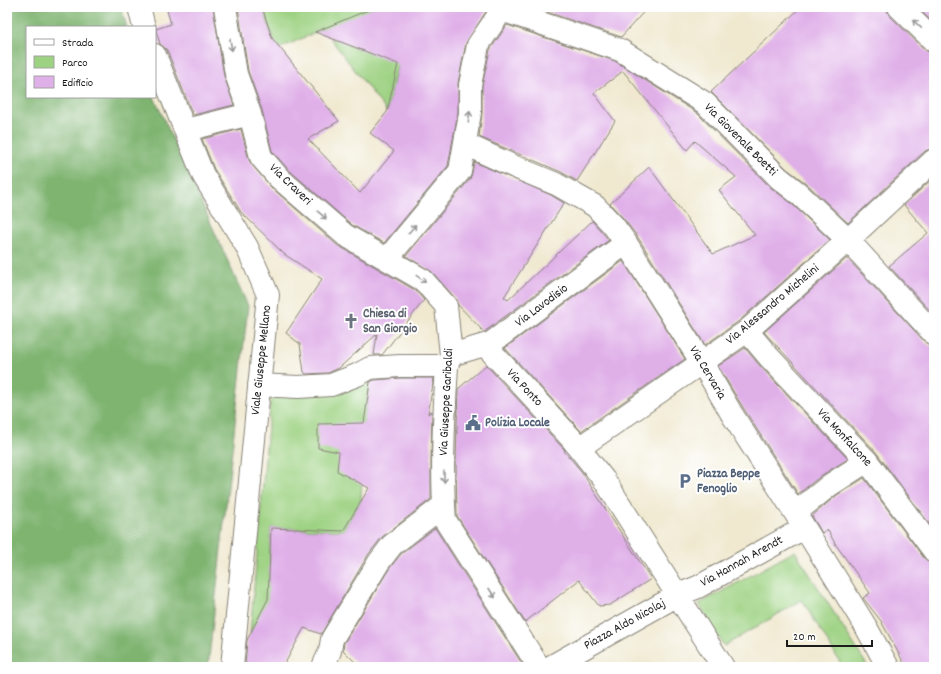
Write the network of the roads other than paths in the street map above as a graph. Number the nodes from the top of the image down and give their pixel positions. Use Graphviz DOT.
graph roads {
  1 [pos="138,7"];
  2 [pos="225,7"];
  3 [pos="899,7"];
  4 [pos="503,8"];
  5 [pos="144,26"];
  6 [pos="934,41"];
  7 [pos="156,58"];
  8 [pos="250,114"];
  9 [pos="186,130"];
  10 [pos="465,144"];
  11 [pos="934,160"];
  12 [pos="848,240"];
  13 [pos="626,243"];
  14 [pos="387,259"];
  15 [pos="747,331"];
  16 [pos="934,334"];
  17 [pos="486,345"];
  18 [pos="449,360"];
  19 [pos="702,363"];
  20 [pos="259,385"];
  21 [pos="579,448"];
  22 [pos="867,461"];
  23 [pos="444,505"];
  24 [pos="799,520"];
  25 [pos="934,551"];
  26 [pos="678,596"];
  27 [pos="331,662"];
  28 [pos="232,667"];
  29 [pos="539,667"];
  30 [pos="550,667"];
  31 [pos="723,667"];
  32 [pos="888,667"];
  1 -- 5 [label="street"];
  2 -- 8 [label="street, Via Craveri, one-way"];
  6 -- 3 [label="street, one-way"];
  10 -- 4 [label="street, one-way"];
  4 -- 12 [label="street, Via Giovenale Boetti"];
  7 -- 9 [label="street, Viale Giuseppe Mellano"];
  8 -- 9 [label="street"];
  8 -- 14 [label="street, Via Craveri, one-way"];
  9 -- 20 [label="street, Viale Giuseppe Mellano"];
  10 -- 13 [label="street, Via Cervaria"];
  14 -- 10 [label="street, one-way"];
  11 -- 12 [label="street, Via Alessandro Michelini"];
  12 -- 15 [label="street, Via Alessandro Michelini"];
  12 -- 16 [label="street, Via Giovenale Boetti"];
  13 -- 17 [label="street, Via Lavodisio"];
  13 -- 19 [label="street, Via Cervaria"];
  14 -- 18 [label="street, Via Giuseppe Garibaldi, one-way"];
  15 -- 19 [label="street, Via Alessandro Michelini"];
  15 -- 22 [label="street, Via Monfalcone"];
  17 -- 18 [label="street, Via Lavodisio"];
  17 -- 21 [label="street, Via Ponto"];
  18 -- 20 [label="street, Via Lavodisio"];
  18 -- 23 [label="street, Via Giuseppe Garibaldi, one-way"];
  19 -- 21 [label="street, Via Alessandro Michelini"];
  19 -- 24 [label="street, Via Cervaria"];
  20 -- 28 [label="street, Viale Giuseppe Mellano"];
  21 -- 26 [label="street"];
  22 -- 24 [label="street, Via Hannah Arendt"];
  22 -- 25 [label="street, Via Monfalcone"];
  23 -- 27 [label="street"];
  23 -- 29 [label="street, Via Giuseppe Garibaldi, one-way"];
  24 -- 26 [label="street, Via Hannah Arendt"];
  24 -- 32 [label="street, Via Cervaria"];
  26 -- 30 [label="street, Piazza Aldo Nicolaj"];
  26 -- 31 [label="street"];
}
